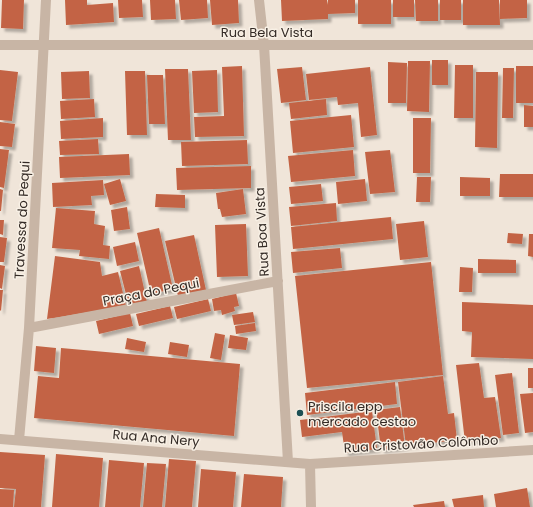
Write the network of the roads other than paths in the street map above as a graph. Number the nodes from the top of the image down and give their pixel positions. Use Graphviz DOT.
graph roads {
  1 [pos="46,0"];
  2 [pos="259,0"];
  3 [pos="44,44"];
  4 [pos="0,45"];
  5 [pos="264,45"];
  6 [pos="533,45"];
  7 [pos="278,281"];
  8 [pos="29,328"];
  9 [pos="0,439"];
  10 [pos="19,440"];
  11 [pos="533,450"];
  12 [pos="288,462"];
  13 [pos="310,464"];
  14 [pos="311,507"];
  1 -- 3 [label="street, Travessa do Pequi"];
  2 -- 5 [label="street, Rua Boa Vista"];
  3 -- 4 [label="street, Rua Bela Vista"];
  3 -- 5 [label="street, Rua Bela Vista"];
  3 -- 8 [label="street, Travessa do Pequi"];
  5 -- 6 [label="street, Rua Bela Vista"];
  5 -- 7 [label="street, Rua Boa Vista"];
  7 -- 8 [label="street, Praça do Pequi"];
  7 -- 12 [label="street, Rua Boa Vista"];
  8 -- 10 [label="street, Travessa do Pequi"];
  9 -- 10 [label="street, Rua Ana Nery"];
  10 -- 12 [label="street, Rua Ana Nery"];
  11 -- 13 [label="street, Rua Cristovão Colômbo"];
  12 -- 13 [label="street, Rua Ana Nery"];
  13 -- 14 [label="street"];
}
